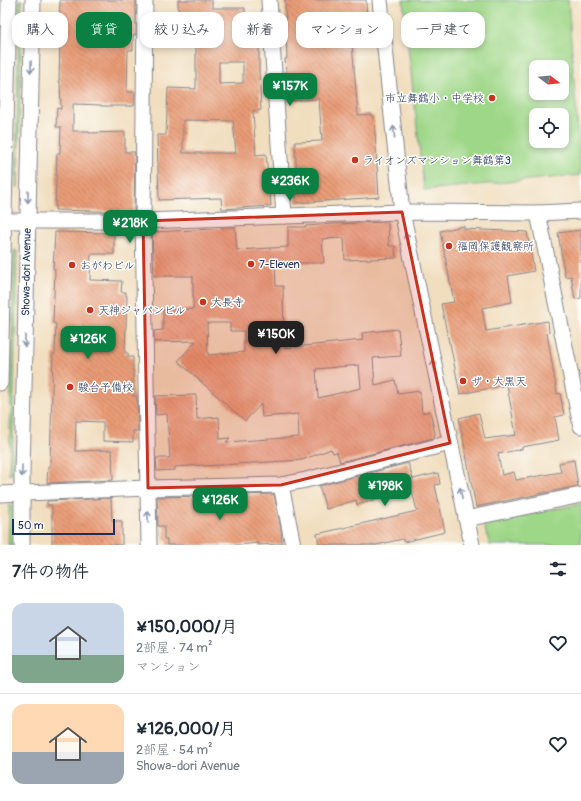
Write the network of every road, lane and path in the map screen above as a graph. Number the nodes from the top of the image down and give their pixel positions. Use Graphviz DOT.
graph roads {
  1 [pos="9,0"];
  2 [pos="33,0"];
  3 [pos="144,0"];
  4 [pos="269,0"];
  5 [pos="380,0"];
  6 [pos="581,211"];
  7 [pos="402,212"];
  8 [pos="538,213"];
  9 [pos="284,216"];
  10 [pos="2,221"];
  11 [pos="143,221"];
  12 [pos="28,222"];
  13 [pos="0,383"];
  14 [pos="581,426"];
  15 [pos="450,443"];
  16 [pos="281,485"];
  17 [pos="148,488"];
  18 [pos="22,493"];
  19 [pos="0,494"];
  20 [pos="581,494"];
  21 [pos="466,519"];
  22 [pos="22,545"];
  23 [pos="149,545"];
  24 [pos="293,545"];
  25 [pos="472,545"];
  1 -- 10 [label="street, Showa-dori Avenue"];
  2 -- 12 [label="street, Showa-dori Avenue, one-way"];
  3 -- 11 [label="street"];
  4 -- 9 [label="street"];
  7 -- 5 [label="street, one-way"];
  6 -- 8 [label="street"];
  7 -- 8 [label="street"];
  7 -- 9 [label="street"];
  15 -- 7 [label="street, one-way"];
  8 -- 14 [label="street"];
  9 -- 11 [label="street"];
  10 -- 12 [label="street"];
  10 -- 13 [label="street, Showa-dori Avenue"];
  11 -- 12 [label="street"];
  11 -- 17 [label="street"];
  12 -- 18 [label="street, Showa-dori Avenue, one-way"];
  15 -- 16 [label="street"];
  21 -- 15 [label="street, one-way"];
  16 -- 17 [label="street"];
  16 -- 24 [label="street"];
  17 -- 18 [label="street"];
  23 -- 17 [label="street, one-way"];
  18 -- 19 [label="street"];
  18 -- 22 [label="street, Showa-dori Avenue"];
  20 -- 21 [label="street"];
  21 -- 25 [label="street"];
}
